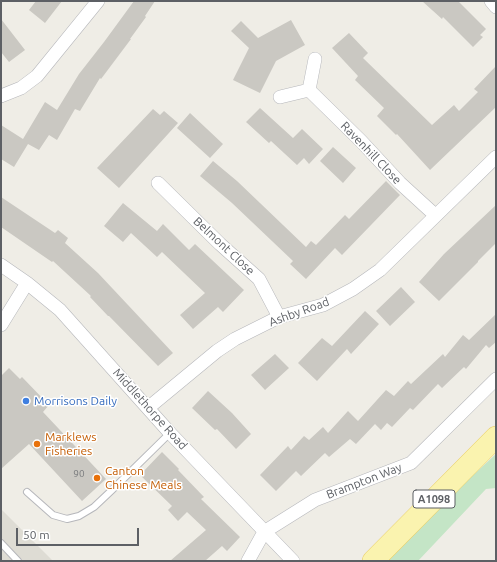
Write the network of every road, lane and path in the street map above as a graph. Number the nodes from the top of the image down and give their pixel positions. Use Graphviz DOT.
graph roads {
  1 [pos="98,1"];
  2 [pos="492,1"];
  3 [pos="496,7"];
  4 [pos="315,59"];
  5 [pos="309,90"];
  6 [pos="1,96"];
  7 [pos="280,97"];
  8 [pos="496,157"];
  9 [pos="158,183"];
  10 [pos="435,215"];
  11 [pos="1,265"];
  12 [pos="27,283"];
  13 [pos="279,317"];
  14 [pos="1,326"];
  15 [pos="496,379"];
  16 [pos="148,408"];
  17 [pos="170,433"];
  18 [pos="496,437"];
  19 [pos="27,492"];
  20 [pos="264,532"];
  21 [pos="1,543"];
  22 [pos="18,561"];
  23 [pos="248,561"];
  24 [pos="293,561"];
  25 [pos="373,561"];
  1 -- 6 [label="street"];
  2 -- 3 [label="street"];
  4 -- 5 [label="street"];
  5 -- 7 [label="street"];
  5 -- 10 [label="street, Ravenhill Close"];
  8 -- 10 [label="street, Ashby Road"];
  9 -- 13 [label="street, Belmont Close"];
  10 -- 13 [label="street, Ashby Road"];
  11 -- 12 [label="street, Middlethorpe Road"];
  12 -- 14 [label="street"];
  12 -- 16 [label="street, Middlethorpe Road"];
  13 -- 16 [label="street, Ashby Road"];
  15 -- 20 [label="street, Brampton Way"];
  16 -- 17 [label="street, Middlethorpe Road"];
  17 -- 19 [label="lane"];
  17 -- 20 [label="street, Middlethorpe Road"];
  18 -- 25 [label="main road, A1098"];
  20 -- 23 [label="street, Brampton Way"];
  20 -- 24 [label="street, Middlethorpe Road"];
  21 -- 22 [label="lane"];
}
